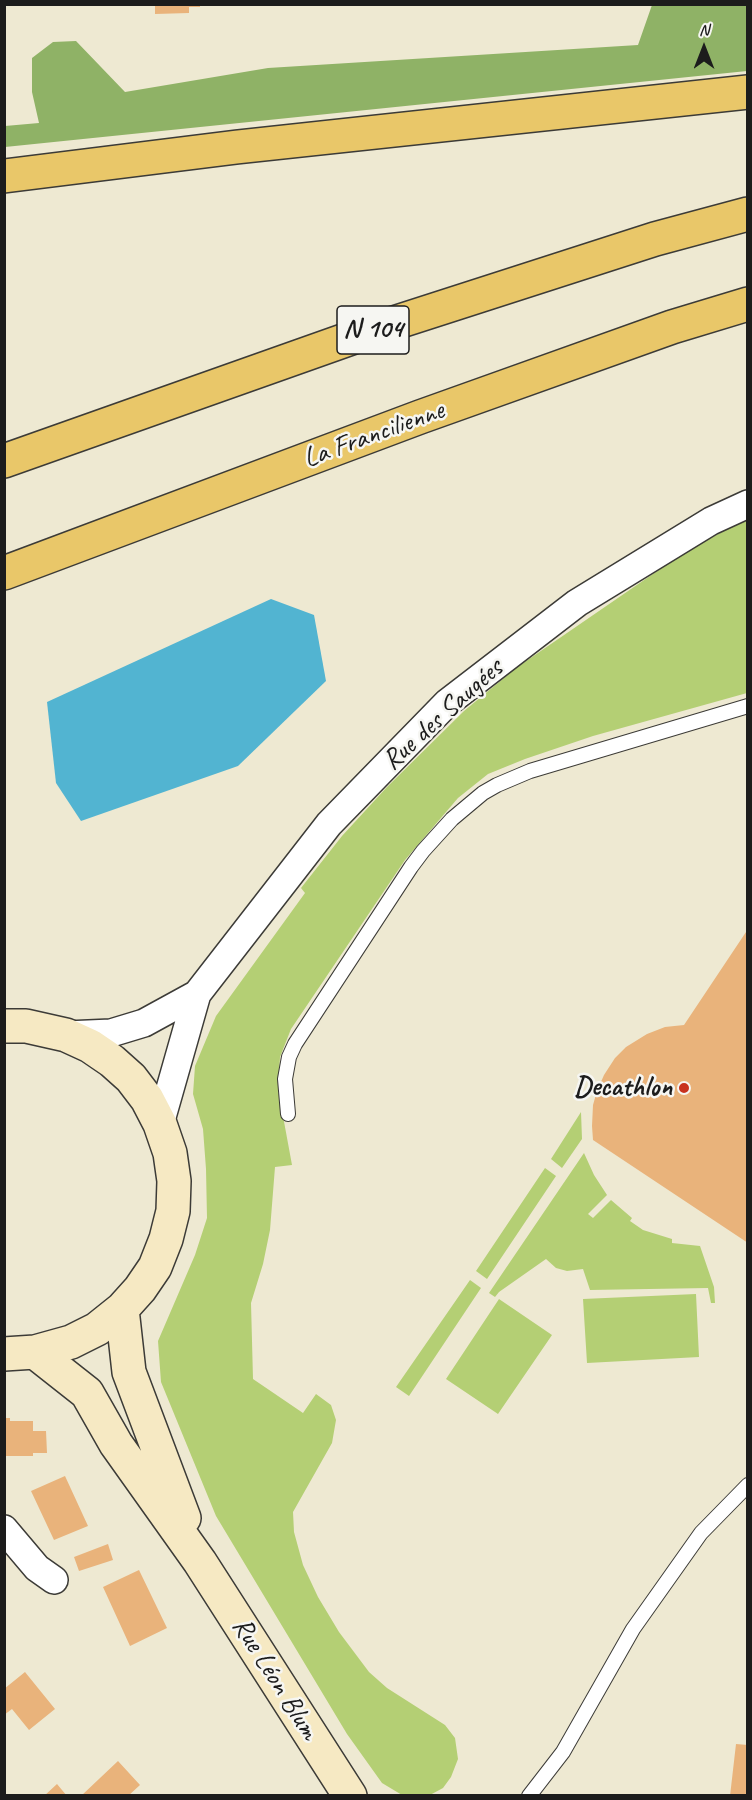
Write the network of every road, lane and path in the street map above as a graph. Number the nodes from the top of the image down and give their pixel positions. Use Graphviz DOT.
graph roads {
  1 [pos="747,92"];
  2 [pos="4,176"];
  3 [pos="747,214"];
  4 [pos="747,304"];
  5 [pos="4,461"];
  6 [pos="747,504"];
  7 [pos="4,573"];
  8 [pos="747,705"];
  9 [pos="197,994"];
  10 [pos="12,1022"];
  11 [pos="66,1035"];
  12 [pos="288,1114"];
  13 [pos="160,1124"];
  14 [pos="122,1309"];
  15 [pos="20,1353"];
  16 [pos="747,1485"];
  17 [pos="4,1529"];
  18 [pos="200,1562"];
  19 [pos="54,1580"];
  20 [pos="350,1796"];
  21 [pos="529,1796"];
  1 -- 2 [label="highway"];
  3 -- 5 [label="highway, N 104"];
  4 -- 7 [label="highway, La Francilienne"];
  6 -- 9 [label="street, Rue des Saugées"];
  8 -- 12 [label="lane"];
  9 -- 11 [label="street, Rue des Saugées"];
  9 -- 13 [label="street, Rue des Saugées"];
  10 -- 11 [label="main road"];
  11 -- 13 [label="main road"];
  13 -- 14 [label="main road"];
  14 -- 15 [label="main road"];
  14 -- 18 [label="main road, Rue Léon Blum"];
  15 -- 18 [label="main road, Rue Léon Blum"];
  16 -- 21 [label="lane"];
  17 -- 19 [label="street"];
  18 -- 20 [label="main road, Rue Léon Blum"];
}
